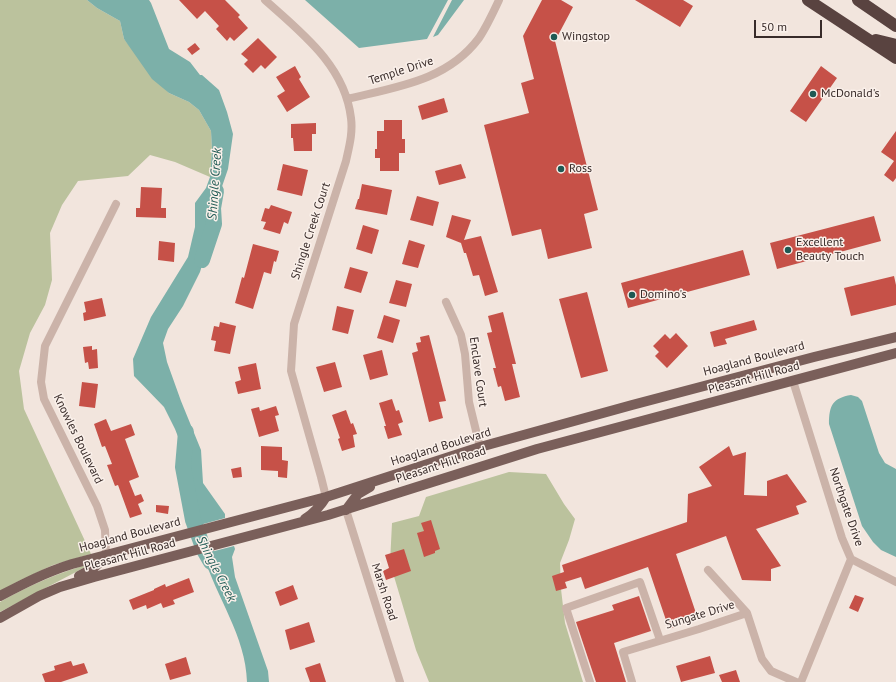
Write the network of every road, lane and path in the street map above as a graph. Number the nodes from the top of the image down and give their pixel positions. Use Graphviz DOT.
graph roads {
  1 [pos="265,0"];
  2 [pos="499,0"];
  3 [pos="808,0"];
  4 [pos="858,0"];
  5 [pos="896,26"];
  6 [pos="865,37"];
  7 [pos="896,45"];
  8 [pos="896,58"];
  9 [pos="347,99"];
  10 [pos="116,204"];
  11 [pos="446,302"];
  12 [pos="896,337"];
  13 [pos="896,353"];
  14 [pos="788,364"];
  15 [pos="793,381"];
  16 [pos="480,447"];
  17 [pos="383,479"];
  18 [pos="326,497"];
  19 [pos="346,510"];
  20 [pos="300,523"];
  21 [pos="106,555"];
  22 [pos="851,559"];
  23 [pos="708,570"];
  24 [pos="896,582"];
  25 [pos="0,596"];
  26 [pos="40,596"];
  27 [pos="747,613"];
  28 [pos="0,618"];
  29 [pos="660,640"];
  30 [pos="400,682"];
  31 [pos="590,682"];
  32 [pos="632,682"];
  33 [pos="796,682"];
  34 [pos="802,682"];
  1 -- 9 [label="street, Shingle Creek Court"];
  2 -- 9 [label="street, Temple Drive"];
  3 -- 6 [label="highway"];
  4 -- 5 [label="highway"];
  6 -- 7 [label="highway"];
  6 -- 8 [label="highway"];
  9 -- 18 [label="street, Shingle Creek Court"];
  10 -- 21 [label="street, Knowles Boulevard"];
  11 -- 16 [label="street, Enclave Court"];
  12 -- 14 [label="main road, Hoagland Boulevard"];
  13 -- 15 [label="main road, Pleasant Hill Road"];
  14 -- 15 [label="main road"];
  14 -- 16 [label="main road, Hoagland Boulevard"];
  15 -- 19 [label="main road, Pleasant Hill Road"];
  15 -- 22 [label="street, Northgate Drive"];
  16 -- 17 [label="main road, Hoagland Boulevard"];
  17 -- 18 [label="main road, Hoagland Boulevard"];
  17 -- 19 [label="main road"];
  18 -- 20 [label="main road"];
  18 -- 21 [label="main road, Hoagland Boulevard"];
  19 -- 20 [label="main road, Pleasant Hill Road"];
  19 -- 30 [label="street, Marsh Road"];
  20 -- 26 [label="main road, Pleasant Hill Road"];
  21 -- 25 [label="main road, Hoagland Boulevard"];
  21 -- 26 [label="main road"];
  22 -- 24 [label="street"];
  22 -- 34 [label="street, Northgate Drive"];
  23 -- 27 [label="street, Sungate Drive"];
  26 -- 28 [label="main road, Pleasant Hill Road"];
  27 -- 29 [label="street, Sungate Drive"];
  27 -- 33 [label="street, Sungate Drive"];
  29 -- 31 [label="street, Sungate Drive"];
  29 -- 32 [label="street, Sungate Drive"];
}
